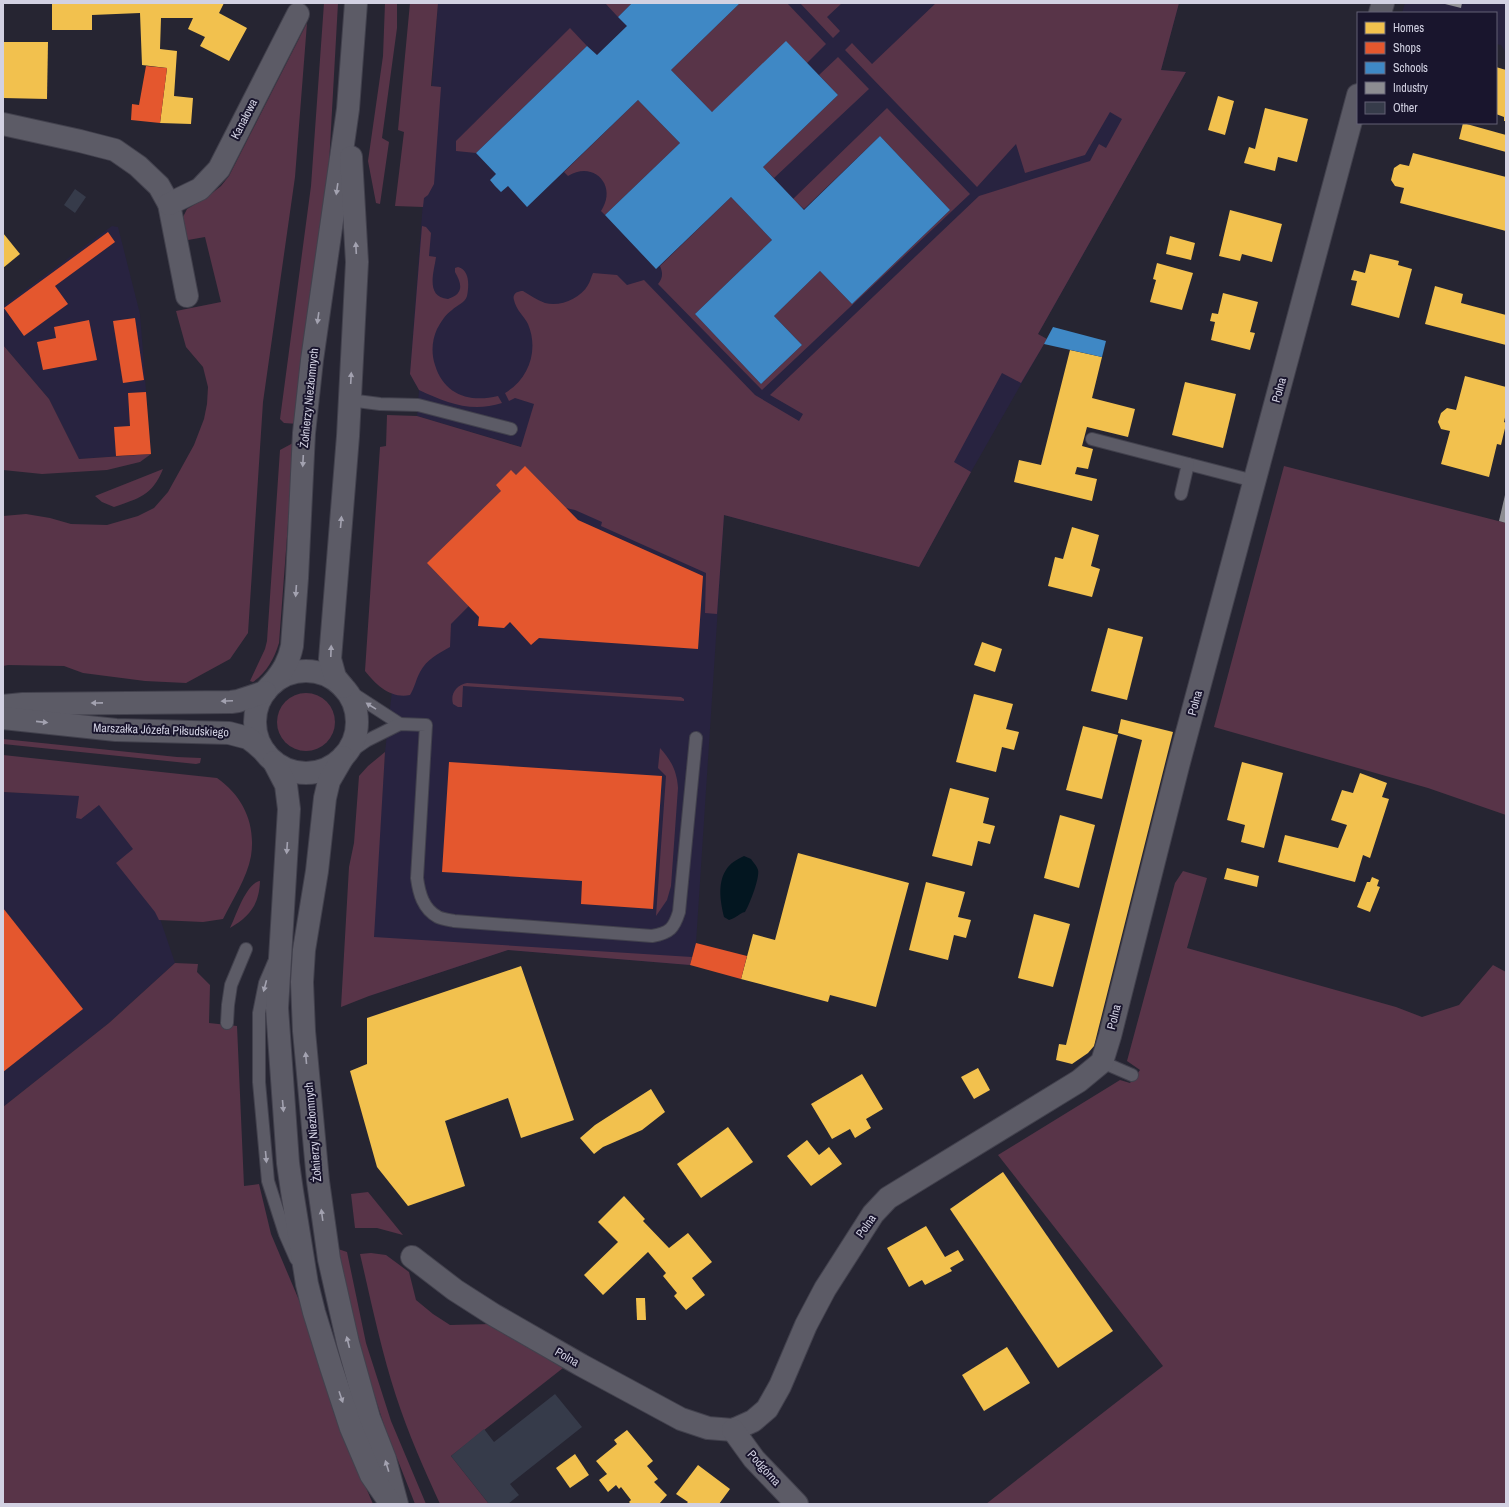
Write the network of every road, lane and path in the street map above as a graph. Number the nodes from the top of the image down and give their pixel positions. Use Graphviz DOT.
graph roads {
  1 [pos="356,3"];
  2 [pos="298,14"];
  3 [pos="1357,99"];
  4 [pos="348,109"];
  5 [pos="3,124"];
  6 [pos="169,204"];
  7 [pos="187,296"];
  8 [pos="350,400"];
  9 [pos="511,428"];
  10 [pos="1092,439"];
  11 [pos="1188,464"];
  12 [pos="1254,481"];
  13 [pos="1180,494"];
  14 [pos="269,687"];
  15 [pos="343,687"];
  16 [pos="3,706"];
  17 [pos="3,718"];
  18 [pos="400,724"];
  19 [pos="696,738"];
  20 [pos="343,756"];
  21 [pos="270,757"];
  22 [pos="246,949"];
  23 [pos="227,1023"];
  24 [pos="1102,1062"];
  25 [pos="1132,1075"];
  26 [pos="412,1257"];
  27 [pos="733,1430"];
  28 [pos="391,1504"];
  29 [pos="396,1504"];
  30 [pos="797,1504"];
  1 -- 4 [label="street, Żołnierzy Niezłomnych"];
  2 -- 6 [label="street, Kanałowa"];
  3 -- 12 [label="street, Polna"];
  8 -- 4 [label="street, Żołnierzy Niezłomnych, one-way"];
  4 -- 14 [label="street, Żołnierzy Niezłomnych, one-way"];
  5 -- 6 [label="street"];
  6 -- 7 [label="street"];
  8 -- 9 [label="lane"];
  15 -- 8 [label="street, Żołnierzy Niezłomnych, one-way"];
  10 -- 11 [label="lane"];
  11 -- 12 [label="lane"];
  11 -- 13 [label="lane"];
  12 -- 24 [label="street, Polna"];
  14 -- 15 [label="street"];
  14 -- 16 [label="street, Marszałka Józefa Piłsudskiego, one-way"];
  14 -- 21 [label="street"];
  18 -- 15 [label="lane, one-way"];
  15 -- 20 [label="street"];
  17 -- 21 [label="street, Marszałka Józefa Piłsudskiego, one-way"];
  18 -- 19 [label="lane"];
  18 -- 20 [label="lane"];
  20 -- 21 [label="street"];
  29 -- 20 [label="street, Żołnierzy Niezłomnych, one-way"];
  21 -- 28 [label="street, one-way"];
  22 -- 23 [label="lane"];
  24 -- 25 [label="lane"];
  24 -- 27 [label="street, Polna"];
  26 -- 27 [label="street, Polna"];
  27 -- 30 [label="street, Podgórna"];
}
